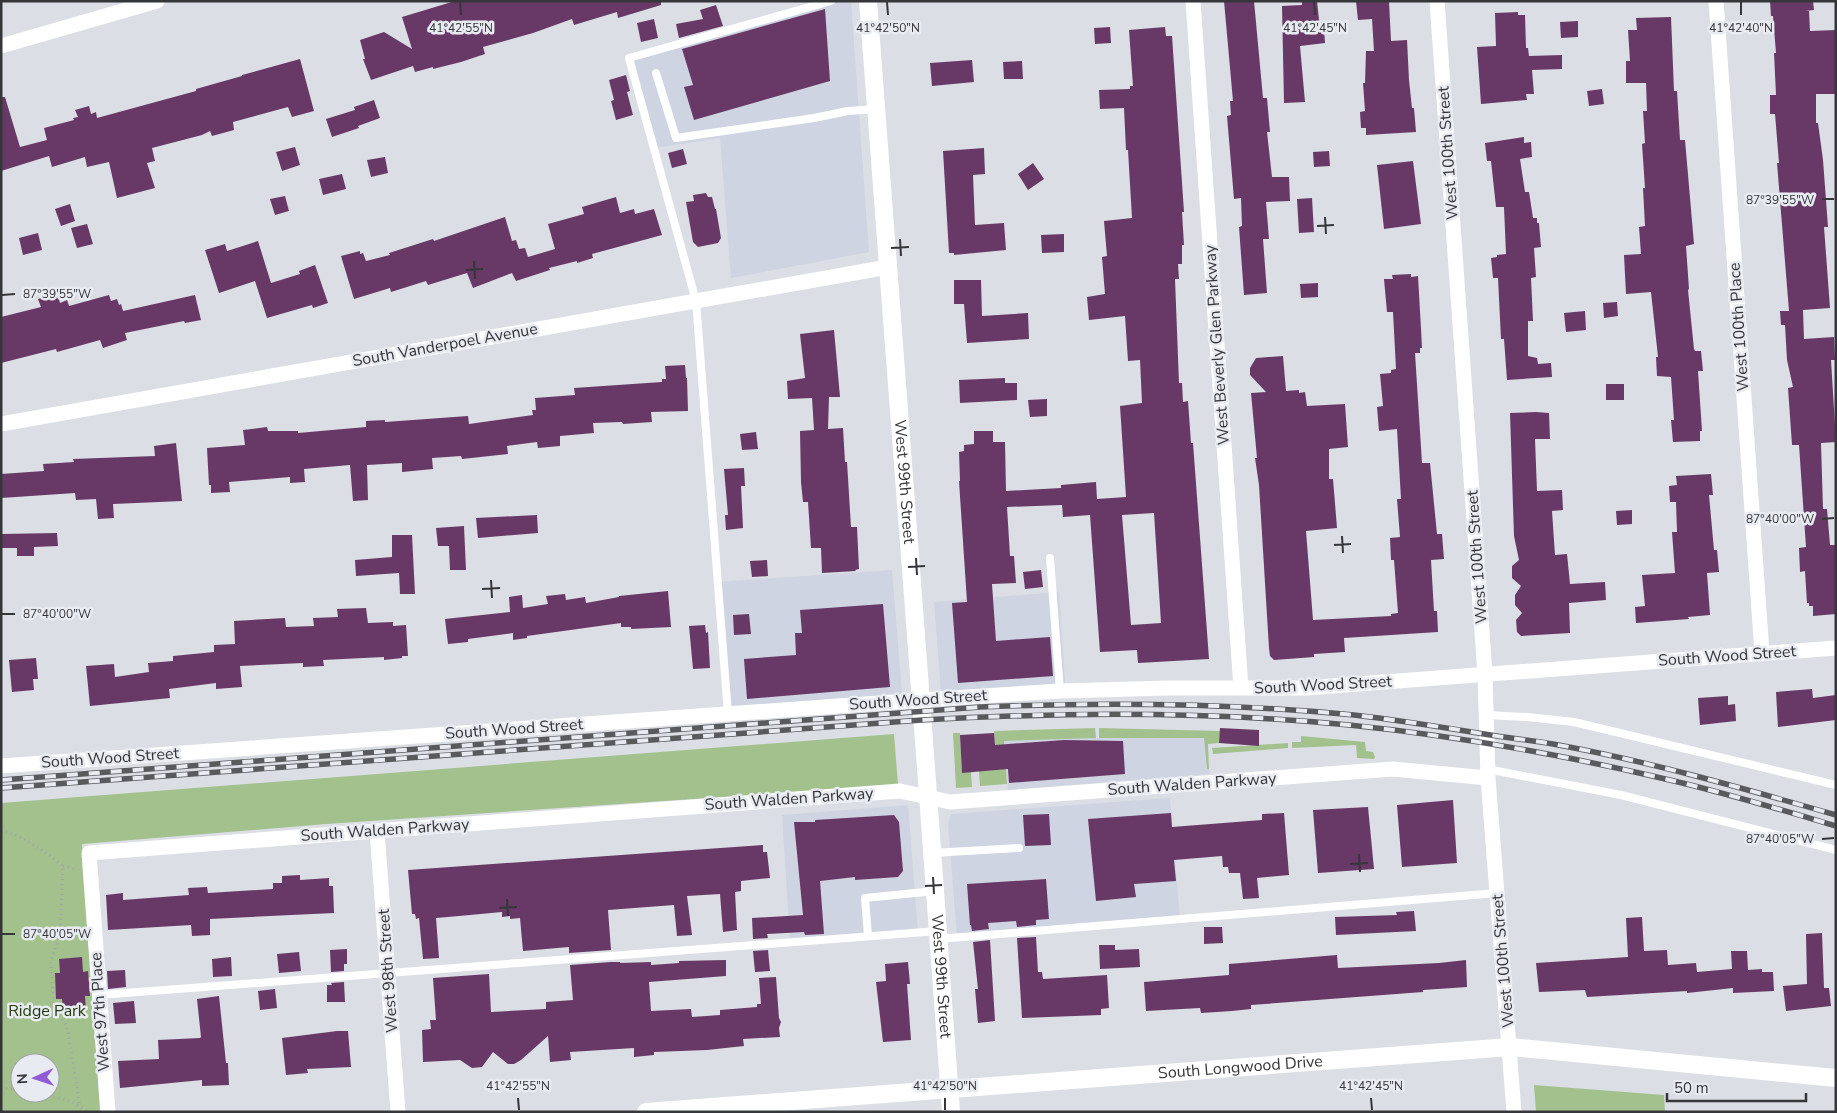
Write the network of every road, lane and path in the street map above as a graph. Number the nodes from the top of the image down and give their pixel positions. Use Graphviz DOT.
graph roads {
  1 [pos="157,1"];
  2 [pos="830,1"];
  3 [pos="868,1"];
  4 [pos="1194,1"];
  5 [pos="1437,1"];
  6 [pos="1716,1"];
  7 [pos="1,46"];
  8 [pos="656,73"];
  9 [pos="876,108"];
  10 [pos="888,267"];
  11 [pos="696,301"];
  12 [pos="1,424"];
  13 [pos="1050,558"];
  14 [pos="1836,648"];
  15 [pos="1762,653"];
  16 [pos="1485,674"];
  17 [pos="1241,688"];
  18 [pos="1060,691"];
  19 [pos="921,700"];
  20 [pos="728,714"];
  21 [pos="1486,714"];
  22 [pos="1,766"];
  23 [pos="1488,774"];
  24 [pos="1836,785"];
  25 [pos="928,797"];
  26 [pos="1,830"];
  27 [pos="378,831"];
  28 [pos="1019,848"];
  29 [pos="1836,850"];
  30 [pos="89,853"];
  31 [pos="932,853"];
  32 [pos="935,891"];
  33 [pos="1497,893"];
  34 [pos="938,935"];
  35 [pos="868,936"];
  36 [pos="388,973"];
  37 [pos="99,995"];
  38 [pos="1510,1047"];
  39 [pos="1836,1078"];
  40 [pos="949,1089"];
  41 [pos="60,1098"];
  42 [pos="80,1107"];
  43 [pos="89,1112"];
  44 [pos="108,1112"];
  45 [pos="398,1112"];
  46 [pos="646,1112"];
  47 [pos="951,1112"];
  48 [pos="1514,1112"];
  1 -- 7 [label="street"];
  2 -- 11 [label="lane"];
  3 -- 9 [label="street, West 99th Street"];
  4 -- 17 [label="street, West Beverly Glen Parkway"];
  5 -- 16 [label="street, West 100th Street"];
  6 -- 15 [label="street, West 100th Place"];
  8 -- 9 [label="lane"];
  9 -- 10 [label="street, West 99th Street"];
  10 -- 11 [label="street, South Vanderpoel Avenue"];
  10 -- 19 [label="street, West 99th Street"];
  11 -- 12 [label="street, South Vanderpoel Avenue"];
  11 -- 20 [label="lane"];
  13 -- 18 [label="lane"];
  14 -- 15 [label="street, South Wood Street"];
  15 -- 16 [label="street, South Wood Street"];
  16 -- 17 [label="street, South Wood Street"];
  16 -- 21 [label="street, West 100th Street"];
  17 -- 18 [label="street, South Wood Street"];
  18 -- 19 [label="street, South Wood Street"];
  19 -- 20 [label="street, South Wood Street"];
  19 -- 25 [label="street, West 99th Street"];
  20 -- 22 [label="street, South Wood Street"];
  21 -- 23 [label="street, West 100th Street"];
  21 -- 24 [label="lane"];
  23 -- 25 [label="street, South Walden Parkway"];
  23 -- 29 [label="lane"];
  23 -- 33 [label="street, West 100th Street"];
  25 -- 27 [label="street, South Walden Parkway"];
  25 -- 31 [label="street, West 99th Street"];
  26 -- 42 [label="path"];
  27 -- 30 [label="street, South Walden Parkway"];
  27 -- 36 [label="street, West 98th Street"];
  28 -- 31 [label="lane"];
  30 -- 37 [label="street, West 97th Place"];
  31 -- 32 [label="street, West 99th Street"];
  32 -- 34 [label="street, West 99th Street"];
  32 -- 35 [label="lane"];
  33 -- 34 [label="lane"];
  33 -- 38 [label="street, West 100th Street"];
  34 -- 35 [label="lane"];
  34 -- 40 [label="street, West 99th Street"];
  35 -- 36 [label="lane"];
  36 -- 37 [label="lane"];
  36 -- 45 [label="street, West 98th Street"];
  37 -- 44 [label="street, West 97th Place"];
  38 -- 39 [label="street, South Longwood Drive"];
  38 -- 40 [label="street, South Longwood Drive"];
  38 -- 48 [label="street, West 100th Street"];
  40 -- 46 [label="street, South Longwood Drive"];
  40 -- 47 [label="street, West 99th Street"];
  41 -- 42 [label="path"];
  42 -- 43 [label="path"];
}
